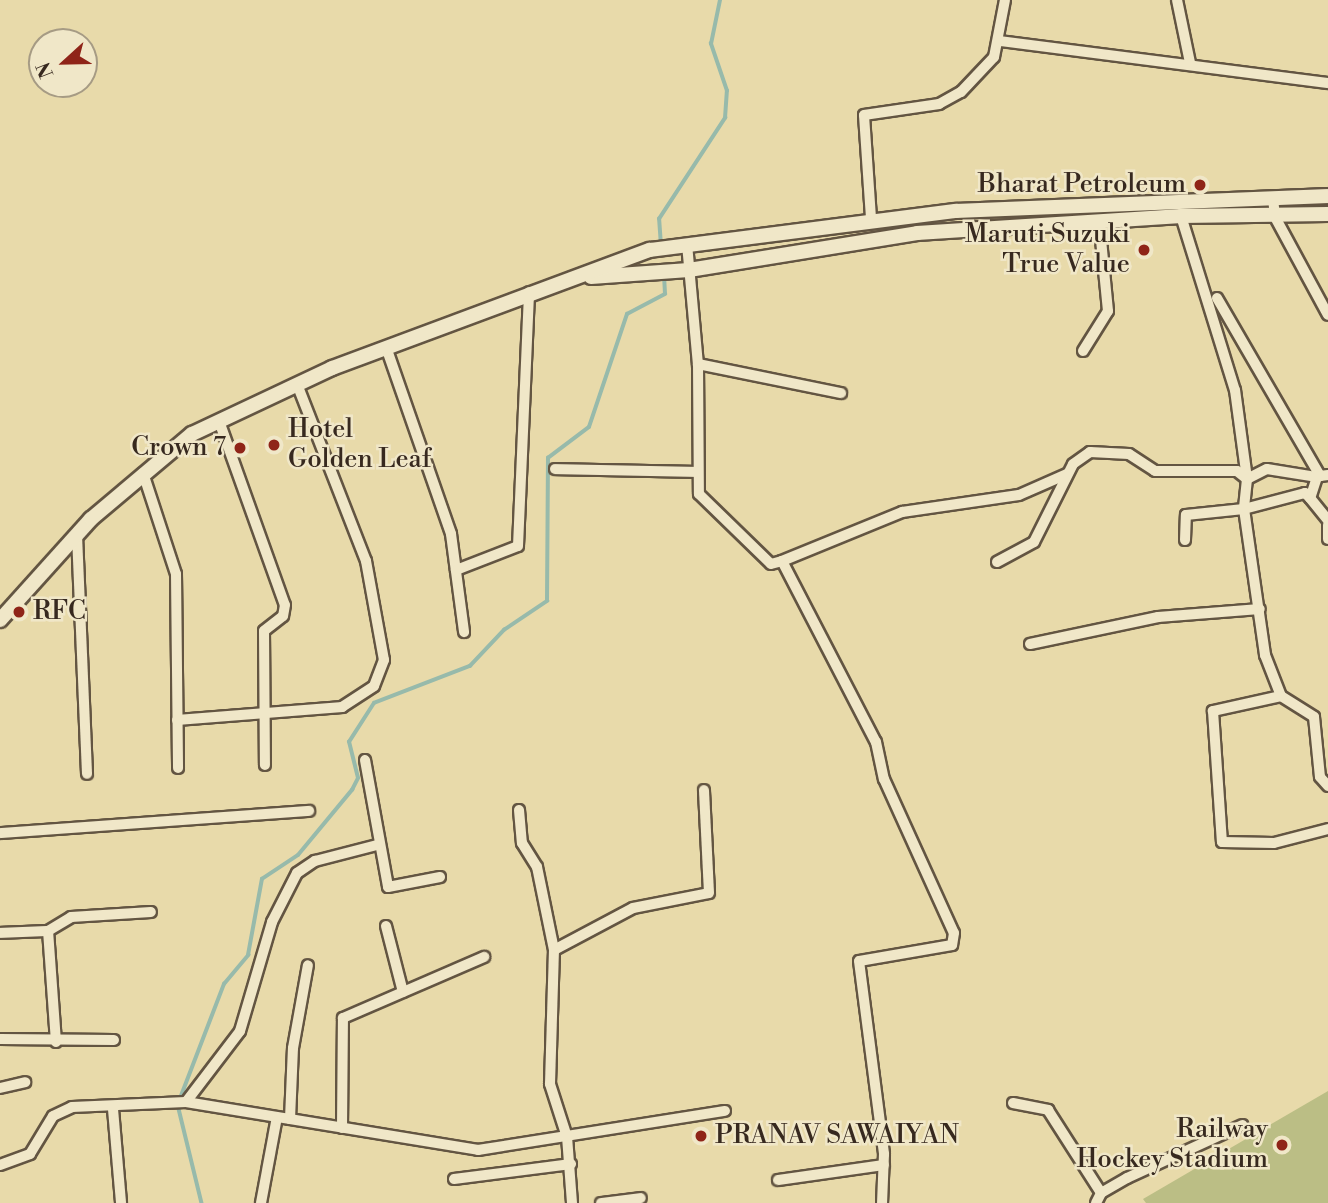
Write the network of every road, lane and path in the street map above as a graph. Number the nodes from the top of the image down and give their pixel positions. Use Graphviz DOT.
graph roads {
  1 [pos="1005,0"];
  2 [pos="1177,0"];
  3 [pos="1000,41"];
  4 [pos="1190,62"];
  5 [pos="1328,83"];
  6 [pos="1328,196"];
  7 [pos="1273,198"];
  8 [pos="1328,214"];
  9 [pos="1181,216"];
  10 [pos="1275,217"];
  11 [pos="872,218"];
  12 [pos="1099,220"];
  13 [pos="685,244"];
  14 [pos="684,270"];
  15 [pos="575,278"];
  16 [pos="529,292"];
  17 [pos="1217,298"];
  18 [pos="1328,316"];
  19 [pos="386,346"];
  20 [pos="1083,351"];
  21 [pos="698,364"];
  22 [pos="297,384"];
  23 [pos="841,393"];
  24 [pos="219,421"];
  25 [pos="555,469"];
  26 [pos="695,472"];
  27 [pos="144,473"];
  28 [pos="1067,474"];
  29 [pos="1322,476"];
  30 [pos="1247,479"];
  31 [pos="1310,498"];
  32 [pos="1244,509"];
  33 [pos="1328,522"];
  34 [pos="77,535"];
  35 [pos="1185,540"];
  36 [pos="1328,540"];
  37 [pos="782,561"];
  38 [pos="996,562"];
  39 [pos="456,570"];
  40 [pos="1260,608"];
  41 [pos="0,620"];
  42 [pos="464,632"];
  43 [pos="1030,644"];
  44 [pos="1281,696"];
  45 [pos="262,713"];
  46 [pos="177,720"];
  47 [pos="365,760"];
  48 [pos="265,765"];
  49 [pos="178,768"];
  50 [pos="87,774"];
  51 [pos="1328,786"];
  52 [pos="704,790"];
  53 [pos="519,810"];
  54 [pos="309,811"];
  55 [pos="1328,829"];
  56 [pos="0,833"];
  57 [pos="377,845"];
  58 [pos="440,877"];
  59 [pos="151,912"];
  60 [pos="386,926"];
  61 [pos="48,931"];
  62 [pos="0,933"];
  63 [pos="554,950"];
  64 [pos="484,957"];
  65 [pos="308,965"];
  66 [pos="402,992"];
  67 [pos="0,1039"];
  68 [pos="114,1040"];
  69 [pos="56,1042"];
  70 [pos="25,1082"];
  71 [pos="0,1088"];
  72 [pos="186,1102"];
  73 [pos="1013,1103"];
  74 [pos="113,1108"];
  75 [pos="725,1111"];
  76 [pos="277,1116"];
  77 [pos="290,1119"];
  78 [pos="1242,1125"];
  79 [pos="342,1128"];
  80 [pos="567,1137"];
  81 [pos="571,1164"];
  82 [pos="0,1165"];
  83 [pos="884,1165"];
  84 [pos="454,1179"];
  85 [pos="778,1180"];
  86 [pos="640,1198"];
  87 [pos="1099,1198"];
  88 [pos="121,1203"];
  89 [pos="261,1203"];
  90 [pos="572,1203"];
  91 [pos="601,1203"];
  92 [pos="882,1203"];
  1 -- 3 [label="street"];
  2 -- 4 [label="street"];
  3 -- 4 [label="street"];
  3 -- 11 [label="street"];
  4 -- 5 [label="street"];
  6 -- 7 [label="main road"];
  7 -- 10 [label="street"];
  7 -- 11 [label="main road"];
  8 -- 10 [label="main road"];
  9 -- 10 [label="main road"];
  9 -- 12 [label="main road"];
  9 -- 30 [label="street"];
  10 -- 18 [label="street"];
  11 -- 13 [label="main road"];
  12 -- 14 [label="main road"];
  12 -- 20 [label="street"];
  13 -- 14 [label="street"];
  13 -- 15 [label="main road"];
  14 -- 15 [label="main road"];
  14 -- 21 [label="street"];
  15 -- 16 [label="main road"];
  16 -- 19 [label="main road"];
  16 -- 39 [label="street"];
  17 -- 29 [label="street"];
  19 -- 22 [label="main road"];
  19 -- 39 [label="street"];
  21 -- 23 [label="street"];
  21 -- 26 [label="street"];
  22 -- 24 [label="main road"];
  22 -- 45 [label="street"];
  24 -- 27 [label="main road"];
  24 -- 45 [label="street"];
  25 -- 26 [label="street"];
  26 -- 37 [label="street"];
  27 -- 34 [label="main road"];
  27 -- 46 [label="street"];
  28 -- 30 [label="street"];
  28 -- 37 [label="street"];
  28 -- 38 [label="street"];
  29 -- 30 [label="street"];
  29 -- 31 [label="street"];
  30 -- 32 [label="street"];
  31 -- 32 [label="street"];
  31 -- 33 [label="street"];
  32 -- 35 [label="street"];
  32 -- 40 [label="street"];
  33 -- 36 [label="street"];
  34 -- 41 [label="main road"];
  34 -- 50 [label="street"];
  37 -- 83 [label="street"];
  39 -- 42 [label="street"];
  40 -- 43 [label="street"];
  40 -- 44 [label="street"];
  44 -- 51 [label="street"];
  44 -- 55 [label="street"];
  45 -- 46 [label="street"];
  45 -- 48 [label="street"];
  46 -- 49 [label="street"];
  47 -- 57 [label="street"];
  52 -- 63 [label="street"];
  53 -- 63 [label="street"];
  54 -- 56 [label="street"];
  57 -- 58 [label="street"];
  57 -- 72 [label="street"];
  59 -- 61 [label="street"];
  60 -- 66 [label="street"];
  61 -- 62 [label="street"];
  61 -- 69 [label="street"];
  63 -- 80 [label="street"];
  64 -- 66 [label="street"];
  65 -- 77 [label="street"];
  66 -- 79 [label="street"];
  67 -- 69 [label="street"];
  68 -- 69 [label="street"];
  70 -- 71 [label="street"];
  72 -- 74 [label="street"];
  72 -- 76 [label="street"];
  73 -- 87 [label="street"];
  74 -- 82 [label="street"];
  74 -- 88 [label="street"];
  75 -- 80 [label="street"];
  76 -- 77 [label="street"];
  76 -- 89 [label="street"];
  77 -- 79 [label="street"];
  78 -- 87 [label="street"];
  79 -- 80 [label="street"];
  80 -- 81 [label="street"];
  81 -- 84 [label="street"];
  81 -- 90 [label="street"];
  83 -- 85 [label="street"];
  83 -- 92 [label="street"];
  86 -- 91 [label="street"];
}
